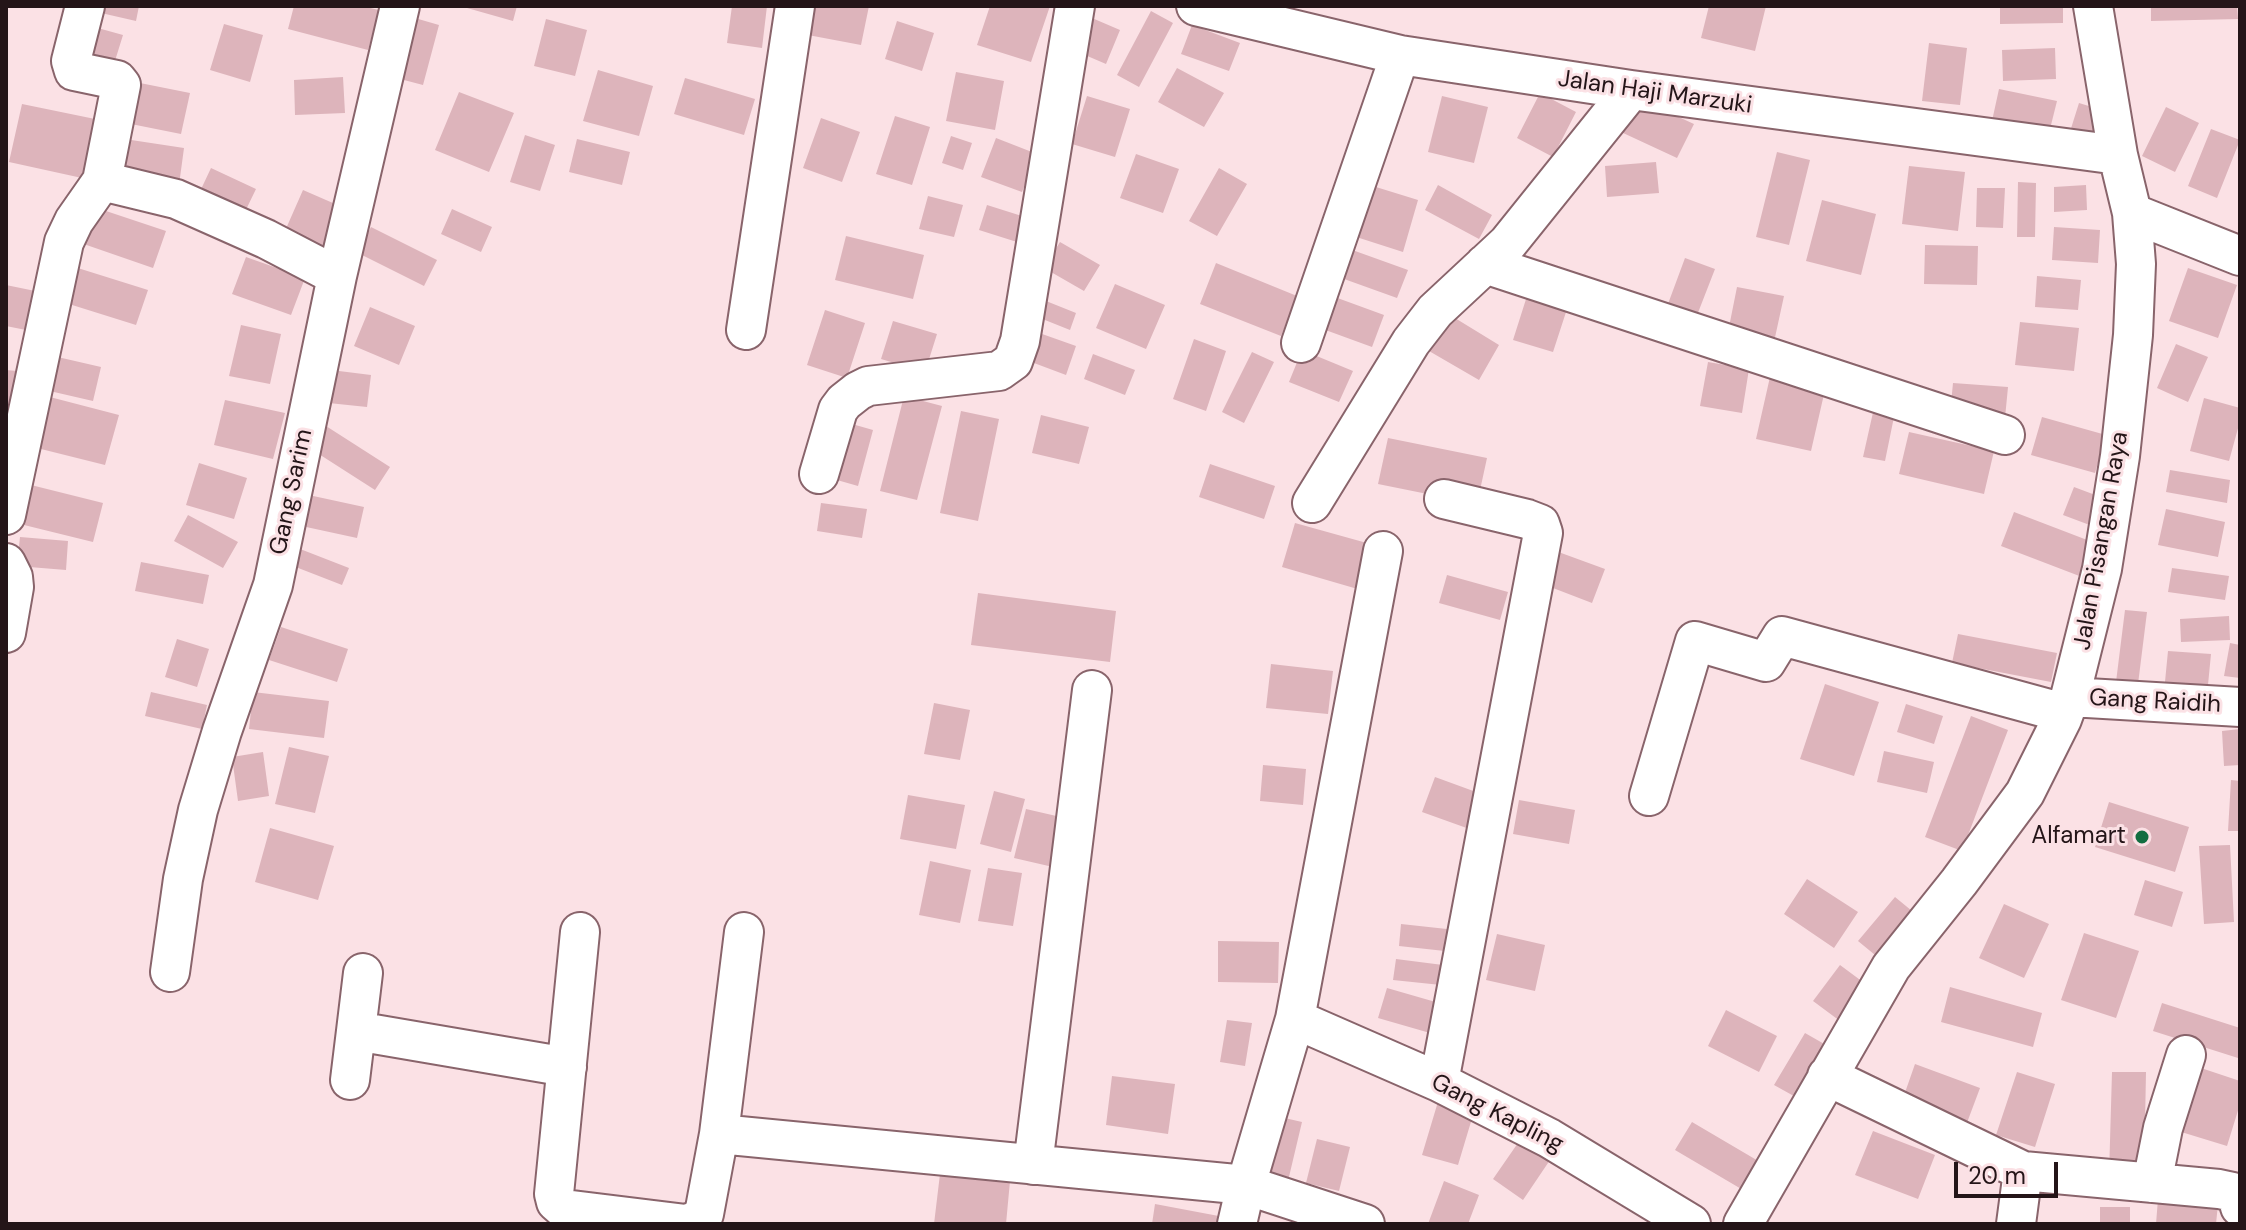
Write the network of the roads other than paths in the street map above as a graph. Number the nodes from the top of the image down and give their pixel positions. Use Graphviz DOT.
graph roads {
  1 [pos="85,6"];
  2 [pos="400,6"];
  3 [pos="795,6"];
  4 [pos="1075,6"];
  5 [pos="1196,6"];
  6 [pos="2093,6"];
  7 [pos="1400,55"];
  8 [pos="1631,90"];
  9 [pos="2118,155"];
  10 [pos="102,181"];
  11 [pos="2132,213"];
  12 [pos="2240,256"];
  13 [pos="1485,264"];
  14 [pos="337,276"];
  15 [pos="746,330"];
  16 [pos="1301,343"];
  17 [pos="2005,435"];
  18 [pos="819,474"];
  19 [pos="1444,499"];
  20 [pos="1312,503"];
  21 [pos="6,515"];
  22 [pos="1383,551"];
  23 [pos="6,563"];
  24 [pos="6,633"];
  25 [pos="1092,690"];
  26 [pos="2067,705"];
  27 [pos="2240,707"];
  28 [pos="1649,796"];
  29 [pos="580,932"];
  30 [pos="744,932"];
  31 [pos="170,972"];
  32 [pos="363,973"];
  33 [pos="1295,1019"];
  34 [pos="356,1031"];
  35 [pos="2186,1055"];
  36 [pos="567,1067"];
  37 [pos="1827,1076"];
  38 [pos="350,1080"];
  39 [pos="1439,1082"];
  40 [pos="719,1134"];
  41 [pos="1033,1165"];
  42 [pos="2023,1171"];
  43 [pos="2152,1183"];
  44 [pos="1246,1185"];
  45 [pos="2233,1202"];
  46 [pos="1237,1224"];
  47 [pos="1365,1224"];
  48 [pos="1691,1224"];
  49 [pos="1743,1224"];
  50 [pos="2016,1224"];
  51 [pos="2240,1224"];
  1 -- 10 [label="street"];
  2 -- 14 [label="street, Gang Sarim"];
  3 -- 15 [label="street"];
  4 -- 18 [label="street"];
  5 -- 7 [label="street, Jalan Haji Marzuki"];
  6 -- 9 [label="street, Jalan Pisangan Raya"];
  7 -- 8 [label="street, Jalan Haji Marzuki"];
  7 -- 16 [label="street"];
  8 -- 9 [label="street, Jalan Haji Marzuki"];
  8 -- 13 [label="street"];
  9 -- 11 [label="street, Jalan Pisangan Raya"];
  10 -- 14 [label="street"];
  10 -- 21 [label="street"];
  11 -- 12 [label="street"];
  11 -- 26 [label="street, Jalan Pisangan Raya"];
  13 -- 17 [label="street"];
  13 -- 20 [label="street"];
  14 -- 31 [label="street, Gang Sarim"];
  19 -- 39 [label="street"];
  22 -- 33 [label="street"];
  23 -- 24 [label="street"];
  25 -- 41 [label="street"];
  26 -- 27 [label="street, Gang Raidih"];
  26 -- 28 [label="street, Gang Raidih"];
  26 -- 37 [label="street, Jalan Pisangan Raya"];
  29 -- 36 [label="street"];
  30 -- 40 [label="street"];
  32 -- 34 [label="street"];
  33 -- 39 [label="street, Gang Kapling"];
  33 -- 44 [label="street"];
  34 -- 36 [label="street"];
  34 -- 38 [label="street"];
  35 -- 43 [label="street"];
  36 -- 40 [label="street"];
  37 -- 42 [label="street"];
  37 -- 49 [label="street, Jalan Pisangan Raya"];
  39 -- 48 [label="street, Gang Kapling"];
  40 -- 41 [label="street"];
  41 -- 44 [label="street"];
  42 -- 43 [label="street"];
  42 -- 50 [label="street"];
  43 -- 45 [label="street"];
  44 -- 46 [label="street"];
  44 -- 47 [label="street"];
  45 -- 51 [label="street"];
}
